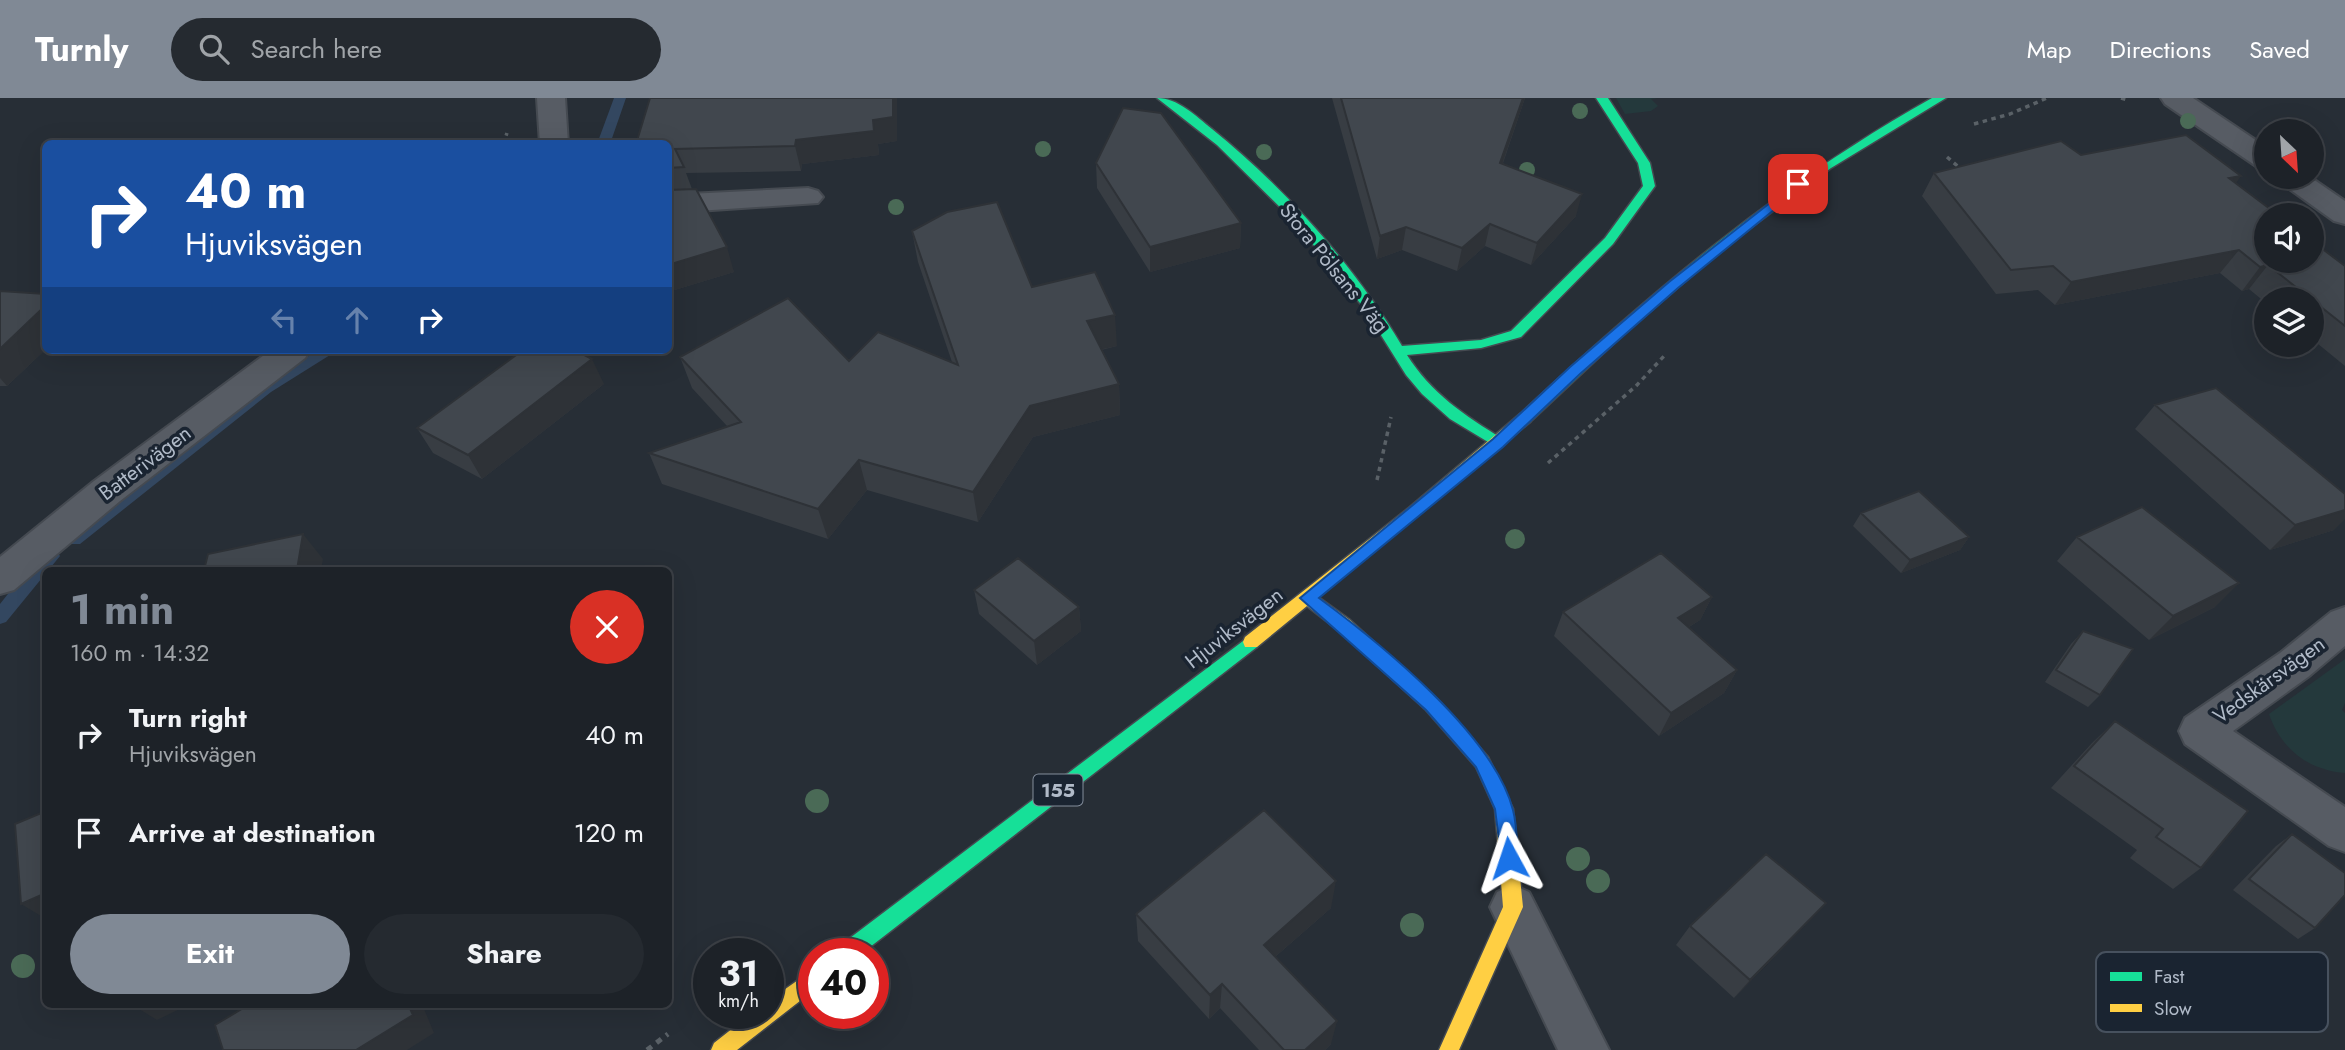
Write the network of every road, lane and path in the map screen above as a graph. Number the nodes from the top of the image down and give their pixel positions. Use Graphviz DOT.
graph roads {
  1 [pos="551,98"];
  2 [pos="1163,98"];
  3 [pos="1602,98"];
  4 [pos="1940,98"];
  5 [pos="2121,98"];
  6 [pos="2175,98"];
  7 [pos="2128,100"];
  8 [pos="554,140"];
  9 [pos="2254,152"];
  10 [pos="1947,157"];
  11 [pos="1967,174"];
  12 [pos="2308,189"];
  13 [pos="808,197"];
  14 [pos="672,204"];
  15 [pos="2345,215"];
  16 [pos="1400,351"];
  17 [pos="288,354"];
  18 [pos="1498,443"];
  19 [pos="0,579"];
  20 [pos="1308,598"];
  21 [pos="2345,623"];
  22 [pos="2345,831"];
  23 [pos="1513,907"];
  24 [pos="866,938"];
  25 [pos="798,990"];
  26 [pos="721,1050"];
  27 [pos="1449,1050"];
  28 [pos="1584,1050"];
  1 -- 8 [label="street"];
  2 -- 16 [label="street, Stora Pölsans Väg"];
  3 -- 16 [label="street"];
  4 -- 18 [label="street, Hjuviksvägen / 155"];
  5 -- 7 [label="path"];
  6 -- 9 [label="street"];
  10 -- 11 [label="path"];
  12 -- 15 [label="street"];
  13 -- 14 [label="street"];
  16 -- 18 [label="street, Stora Pölsans Väg"];
  17 -- 19 [label="street, Batterivägen"];
  18 -- 20 [label="street, Hjuviksvägen / 155"];
  20 -- 23 [label="street"];
  20 -- 24 [label="street, Hjuviksvägen / 155"];
  21 -- 22 [label="street, Vedskärsvägen"];
  23 -- 27 [label="street"];
  23 -- 28 [label="street"];
  25 -- 26 [label="street"];
}
